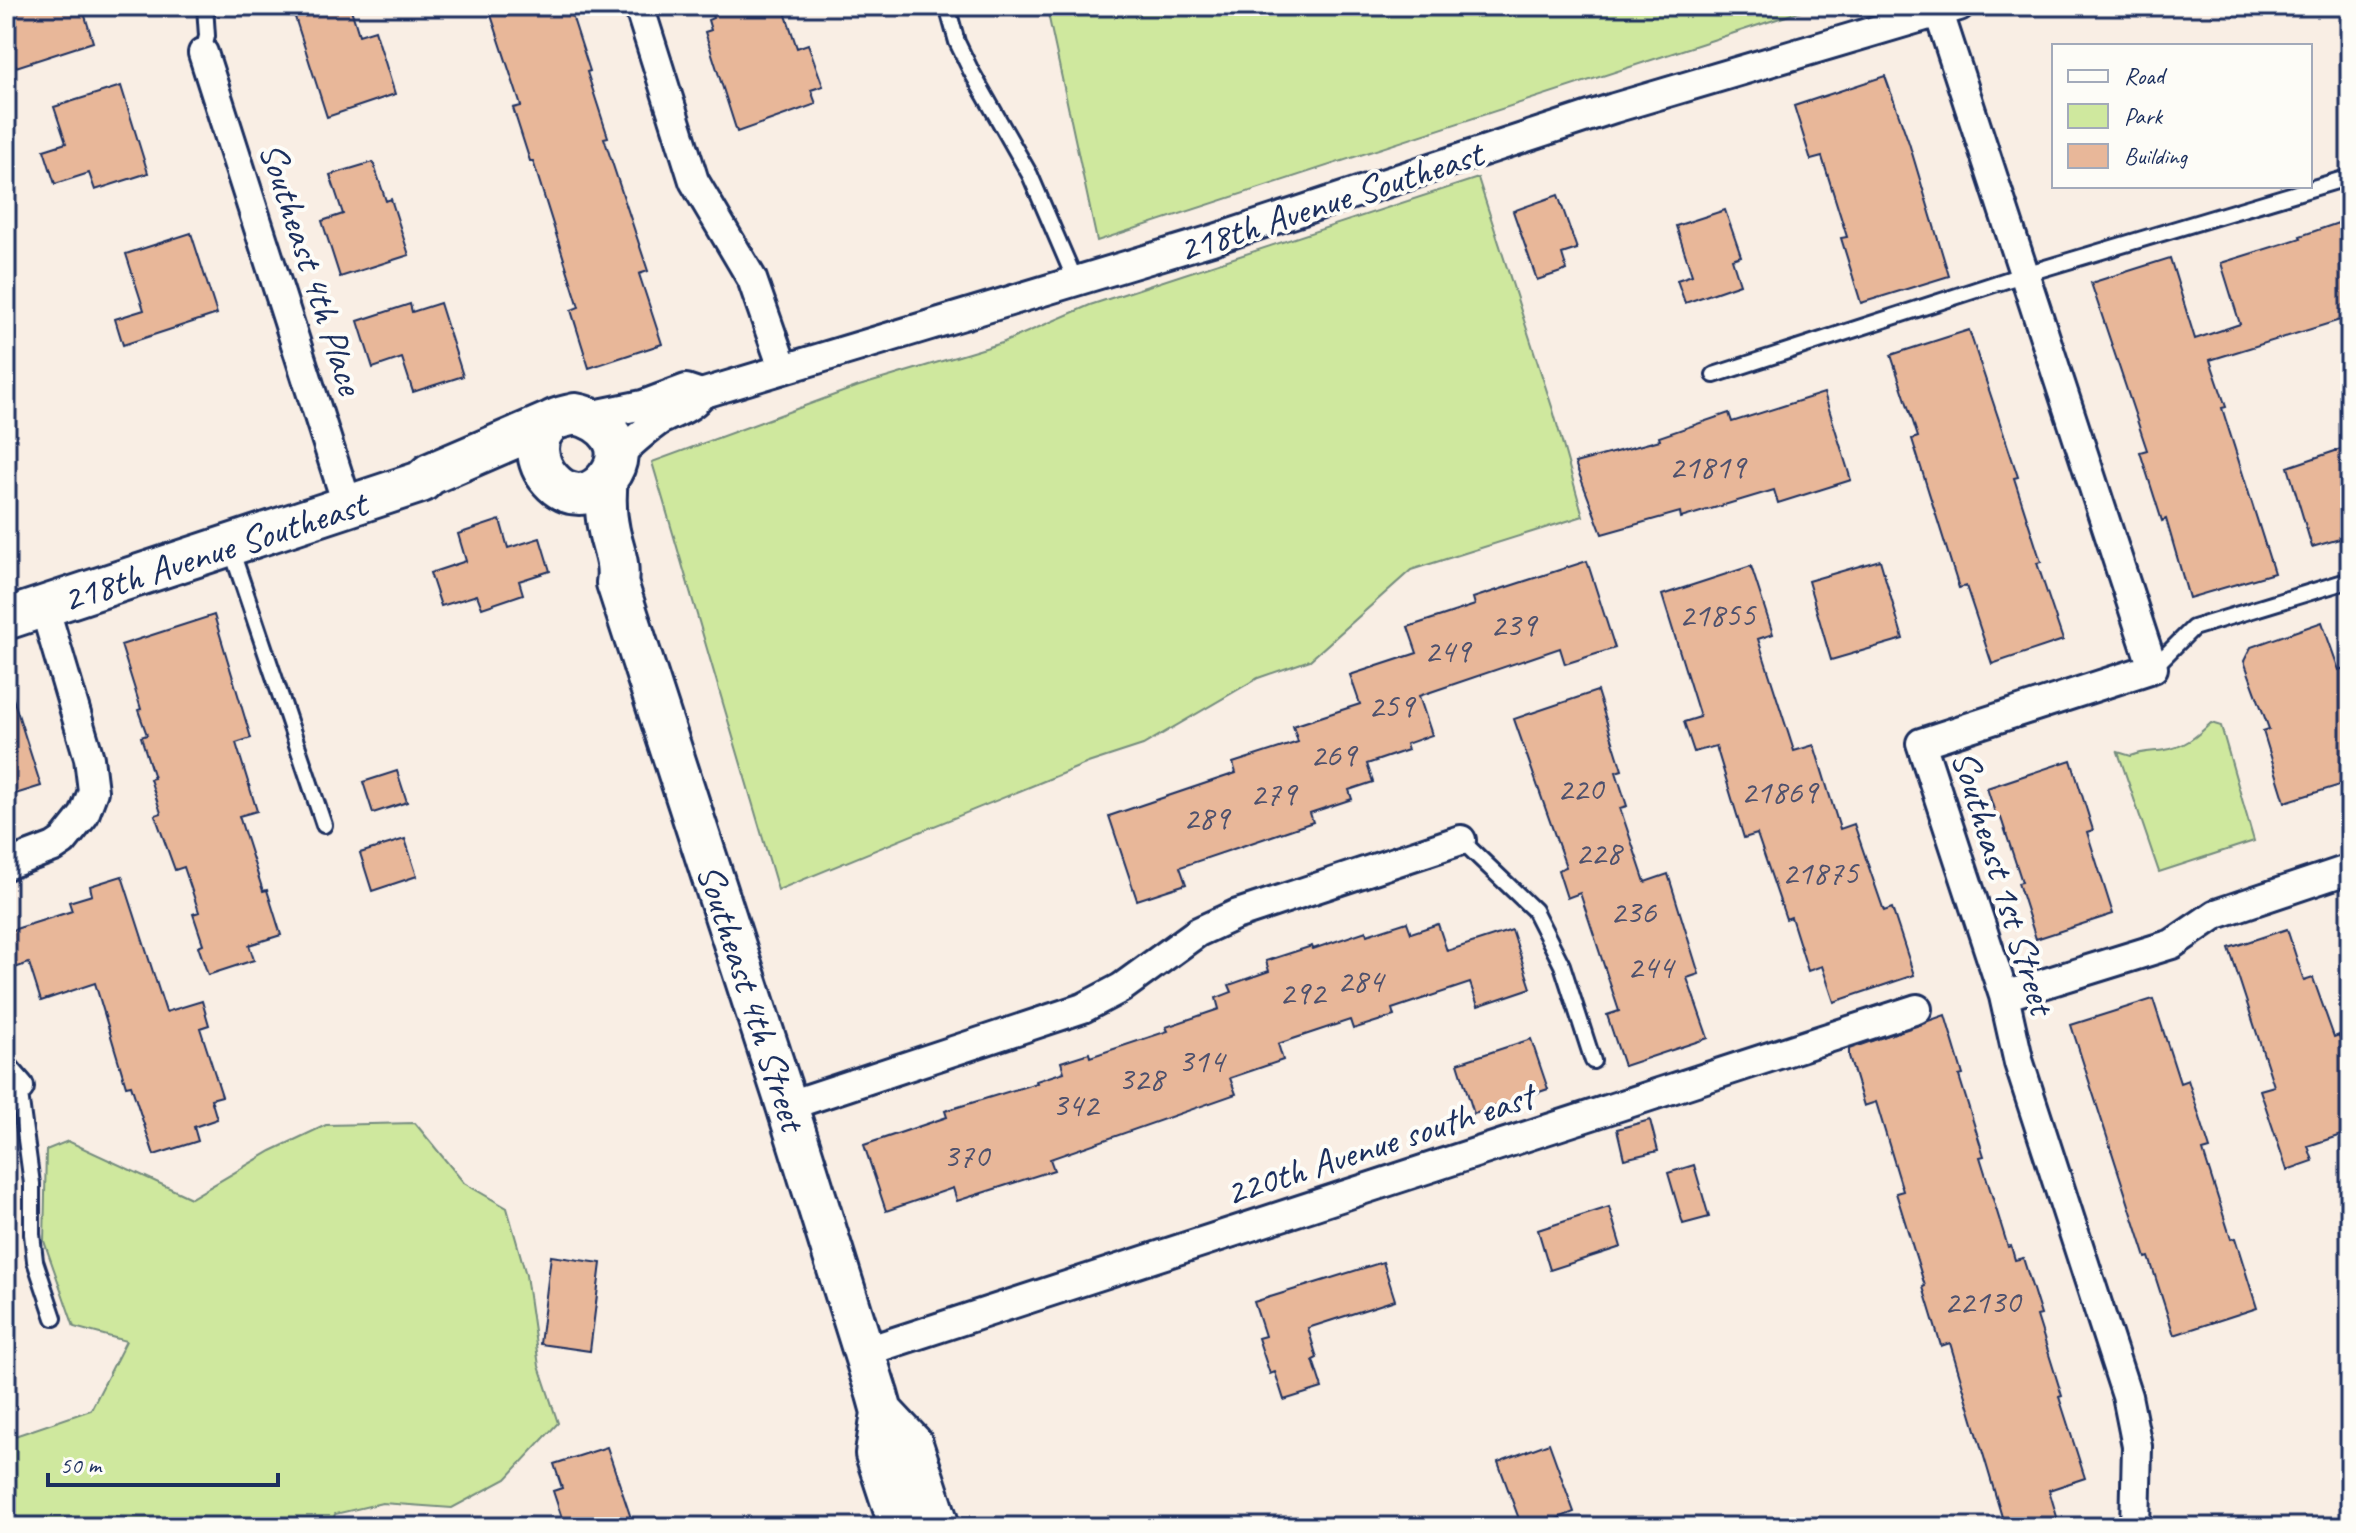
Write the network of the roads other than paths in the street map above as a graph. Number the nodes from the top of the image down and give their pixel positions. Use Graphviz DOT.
graph roads {
  1 [pos="205,6"];
  2 [pos="639,6"];
  3 [pos="947,6"];
  4 [pos="1949,9"];
  5 [pos="203,53"];
  6 [pos="2350,177"];
  7 [pos="2025,274"];
  8 [pos="1076,282"];
  9 [pos="783,368"];
  10 [pos="1714,375"];
  11 [pos="701,394"];
  12 [pos="570,419"];
  13 [pos="612,468"];
  14 [pos="421,482"];
  15 [pos="555,483"];
  16 [pos="348,507"];
  17 [pos="230,546"];
  18 [pos="2350,580"];
  19 [pos="617,583"];
  20 [pos="44,606"];
  21 [pos="6,619"];
  22 [pos="2153,668"];
  23 [pos="324,825"];
  24 [pos="1461,840"];
  25 [pos="6,865"];
  26 [pos="2350,869"];
  27 [pos="2004,996"];
  28 [pos="1917,1009"];
  29 [pos="1593,1061"];
  30 [pos="12,1080"];
  31 [pos="787,1106"];
  32 [pos="54,1318"];
  33 [pos="864,1352"];
  34 [pos="882,1412"];
  35 [pos="900,1527"];
  36 [pos="939,1527"];
  37 [pos="2135,1527"];
  1 -- 5 [label="lane"];
  2 -- 9 [label="street"];
  3 -- 8 [label="lane"];
  4 -- 7 [label="street"];
  4 -- 8 [label="street, 218th Avenue Southeast"];
  5 -- 16 [label="street, Southeast 4th Place"];
  6 -- 7 [label="lane"];
  7 -- 10 [label="lane"];
  7 -- 22 [label="street"];
  8 -- 9 [label="street, 218th Avenue Southeast"];
  9 -- 11 [label="street, 218th Avenue Southeast"];
  11 -- 12 [label="street, 218th Avenue Southeast"];
  11 -- 13 [label="street, 218th Avenue Southeast"];
  12 -- 13 [label="street"];
  12 -- 14 [label="street, 218th Avenue Southeast"];
  12 -- 15 [label="street"];
  13 -- 15 [label="street"];
  13 -- 19 [label="street, Southeast 4th Street"];
  14 -- 15 [label="street, 218th Avenue Southeast"];
  14 -- 16 [label="street, 218th Avenue Southeast"];
  15 -- 19 [label="street, Southeast 4th Street"];
  16 -- 17 [label="street, 218th Avenue Southeast"];
  17 -- 20 [label="street, 218th Avenue Southeast"];
  17 -- 23 [label="lane"];
  18 -- 22 [label="lane"];
  19 -- 31 [label="street, Southeast 4th Street"];
  20 -- 21 [label="street, 218th Avenue Southeast"];
  20 -- 25 [label="street"];
  22 -- 27 [label="street, Southeast 1st Street"];
  24 -- 29 [label="lane"];
  24 -- 31 [label="street"];
  26 -- 27 [label="street"];
  27 -- 37 [label="street, Southeast 1st Street"];
  28 -- 33 [label="street, 220th Avenue south east"];
  30 -- 32 [label="lane"];
  31 -- 33 [label="street, Southeast 4th Street"];
  33 -- 34 [label="street, Southeast 4th Street"];
  34 -- 35 [label="street, Southeast 4th Street"];
  34 -- 36 [label="street, Southeast 4th Street"];
}
